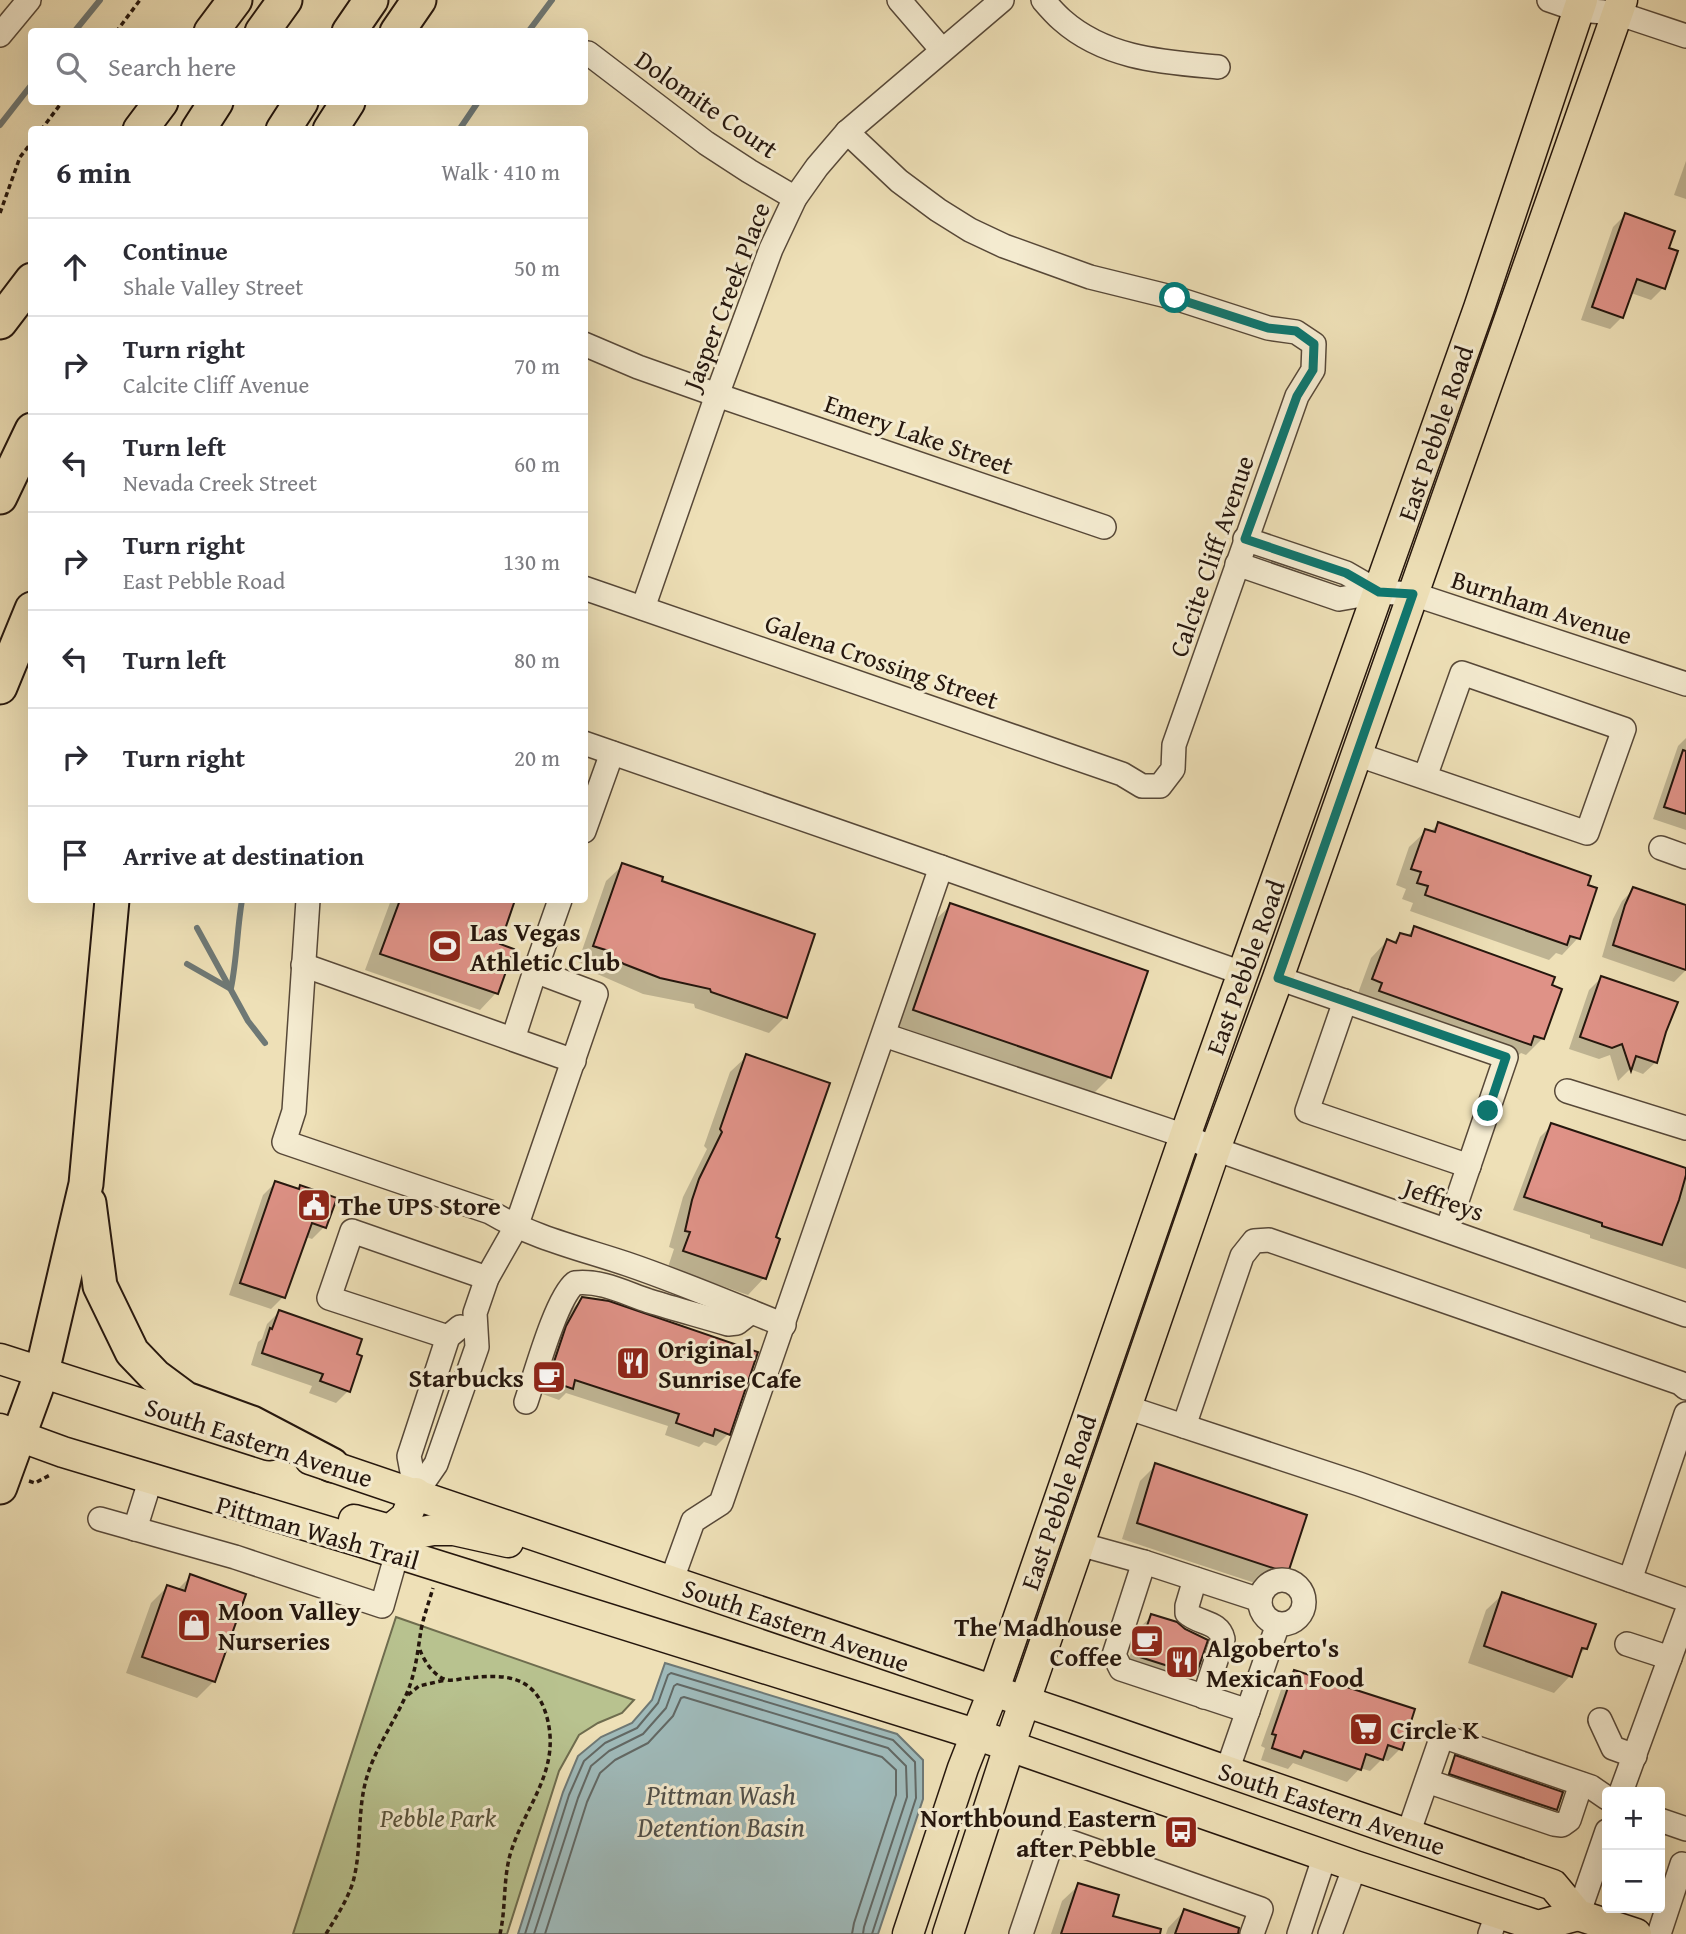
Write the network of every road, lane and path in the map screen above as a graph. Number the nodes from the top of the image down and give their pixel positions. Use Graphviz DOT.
graph roads {
  1 [pos="29,0"];
  2 [pos="140,0"];
  3 [pos="235,0"];
  4 [pos="285,0"];
  5 [pos="371,0"];
  6 [pos="419,0"];
  7 [pos="899,0"];
  8 [pos="1002,0"];
  9 [pos="1043,0"];
  10 [pos="1549,0"];
  11 [pos="1580,5"];
  12 [pos="1619,7"];
  13 [pos="119,28"];
  14 [pos="214,28"];
  15 [pos="265,28"];
  16 [pos="352,28"];
  17 [pos="400,28"];
  18 [pos="0,35"];
  19 [pos="1686,36"];
  20 [pos="942,50"];
  21 [pos="588,53"];
  22 [pos="1218,67"];
  23 [pos="60,105"];
  24 [pos="159,105"];
  25 [pos="214,105"];
  26 [pos="299,105"];
  27 [pos="346,105"];
  28 [pos="44,126"];
  29 [pos="144,126"];
  30 [pos="201,126"];
  31 [pos="286,126"];
  32 [pos="333,126"];
  33 [pos="848,132"];
  34 [pos="28,147"];
  35 [pos="795,198"];
  36 [pos="0,213"];
  37 [pos="28,285"];
  38 [pos="0,322"];
  39 [pos="588,346"];
  40 [pos="717,395"];
  41 [pos="28,438"];
  42 [pos="0,496"];
  43 [pos="1104,527"];
  44 [pos="1245,539"];
  45 [pos="1237,564"];
  46 [pos="588,589"];
  47 [pos="1379,592"];
  48 [pos="1413,594"];
  49 [pos="643,608"];
  50 [pos="28,619"];
  51 [pos="1686,684"];
  52 [pos="0,687"];
  53 [pos="588,744"];
  54 [pos="612,753"];
  55 [pos="1356,754"];
  56 [pos="1424,777"];
  57 [pos="1160,786"];
  58 [pos="588,820"];
  59 [pos="1661,848"];
  60 [pos="1686,857"];
  61 [pos="942,867"];
  62 [pos="112,903"];
  63 [pos="308,903"];
  64 [pos="559,903"];
  65 [pos="303,965"];
  66 [pos="535,971"];
  67 [pos="1242,973"];
  68 [pos="1278,978"];
  69 [pos="1345,1001"];
  70 [pos="884,1035"];
  71 [pos="513,1039"];
  72 [pos="574,1061"];
  73 [pos="1567,1091"];
  74 [pos="1684,1122"];
  75 [pos="1185,1136"];
  76 [pos="1215,1149"];
  77 [pos="1469,1166"];
  78 [pos="86,1184"];
  79 [pos="516,1227"];
  80 [pos="1447,1230"];
  81 [pos="487,1278"];
  82 [pos="751,1312"];
  83 [pos="475,1313"];
  84 [pos="1686,1315"];
  85 [pos="784,1325"];
  86 [pos="448,1337"];
  87 [pos="0,1359"];
  88 [pos="42,1372"];
  89 [pos="1686,1388"];
  90 [pos="526,1402"];
  91 [pos="1126,1407"];
  92 [pos="1686,1414"];
  93 [pos="1184,1426"];
  94 [pos="10,1433"];
  95 [pos="332,1465"];
  96 [pos="55,1475"];
  97 [pos="151,1478"];
  98 [pos="3,1480"];
  99 [pos="416,1493"];
  100 [pos="235,1504"];
  101 [pos="100,1519"];
  102 [pos="135,1529"];
  103 [pos="1079,1544"];
  104 [pos="583,1550"];
  105 [pos="1144,1562"];
  106 [pos="394,1564"];
  107 [pos="1195,1579"];
  108 [pos="1630,1580"];
  109 [pos="671,1583"];
  110 [pos="1686,1600"];
  111 [pos="1260,1601"];
  112 [pos="1686,1614"];
  113 [pos="1278,1624"];
  114 [pos="1627,1644"];
  115 [pos="419,1648"];
  116 [pos="1670,1658"];
  117 [pos="447,1680"];
  118 [pos="993,1692"];
  119 [pos="1203,1697"];
  120 [pos="404,1700"];
  121 [pos="1025,1702"];
  122 [pos="1248,1711"];
  123 [pos="1600,1720"];
  124 [pos="975,1734"];
  125 [pos="1009,1747"];
  126 [pos="1634,1756"];
  127 [pos="1227,1771"];
  128 [pos="1427,1781"];
  129 [pos="1581,1784"];
  130 [pos="1623,1787"];
  131 [pos="1602,1795"];
  132 [pos="1665,1821"];
  133 [pos="1686,1829"];
  134 [pos="1408,1834"];
  135 [pos="1602,1846"];
  136 [pos="1325,1855"];
  137 [pos="1682,1864"];
  138 [pos="1355,1866"];
  139 [pos="1578,1914"];
  140 [pos="1494,1923"];
  141 [pos="326,1934"];
  142 [pos="500,1934"];
  143 [pos="908,1934"];
  144 [pos="948,1934"];
  145 [pos="1021,1934"];
  146 [pos="1252,1934"];
  147 [pos="1299,1934"];
  148 [pos="1330,1934"];
  149 [pos="1636,1934"];
  150 [pos="1659,1934"];
  1 -- 18 [label="street"];
  2 -- 13 [label="path"];
  3 -- 14 [label="highway"];
  4 -- 15 [label="highway"];
  5 -- 16 [label="highway"];
  6 -- 17 [label="highway"];
  7 -- 20 [label="street"];
  8 -- 20 [label="street, Jasper Creek Place"];
  9 -- 22 [label="street"];
  10 -- 11 [label="street"];
  11 -- 12 [label="street"];
  11 -- 47 [label="main road, East Pebble Road"];
  12 -- 19 [label="street"];
  12 -- 48 [label="main road, East Pebble Road"];
  20 -- 33 [label="street, Jasper Creek Place"];
  21 -- 35 [label="street, Dolomite Court"];
  23 -- 28 [label="path"];
  24 -- 29 [label="highway"];
  25 -- 30 [label="highway"];
  26 -- 31 [label="highway"];
  27 -- 32 [label="highway"];
  33 -- 35 [label="street, Jasper Creek Place"];
  33 -- 44 [label="street, Calcite Cliff Avenue"];
  34 -- 36 [label="path"];
  35 -- 40 [label="street, Jasper Creek Place"];
  37 -- 38 [label="highway"];
  39 -- 40 [label="street, Emery Lake Street"];
  40 -- 43 [label="street, Emery Lake Street"];
  40 -- 49 [label="street, Jasper Creek Place"];
  41 -- 42 [label="highway"];
  44 -- 45 [label="street, Calcite Cliff Avenue"];
  44 -- 47 [label="street"];
  45 -- 47 [label="street"];
  45 -- 57 [label="street, Calcite Cliff Avenue"];
  46 -- 49 [label="street, Galena Crossing Street"];
  47 -- 48 [label="street, Burnham Avenue"];
  47 -- 67 [label="main road, East Pebble Road"];
  48 -- 51 [label="street, Burnham Avenue"];
  48 -- 55 [label="main road, East Pebble Road"];
  49 -- 57 [label="street, Galena Crossing Street"];
  50 -- 52 [label="highway"];
  53 -- 54 [label="street"];
  54 -- 58 [label="street"];
  54 -- 61 [label="street"];
  55 -- 56 [label="street"];
  55 -- 68 [label="main road, East Pebble Road"];
  56 -- 56 [label="street"];
  59 -- 60 [label="street"];
  61 -- 67 [label="street"];
  61 -- 70 [label="street"];
  62 -- 78 [label="highway"];
  63 -- 65 [label="street"];
  64 -- 66 [label="street"];
  65 -- 71 [label="street"];
  65 -- 79 [label="street"];
  66 -- 71 [label="street"];
  66 -- 72 [label="street"];
  67 -- 75 [label="main road, East Pebble Road"];
  68 -- 69 [label="street"];
  68 -- 76 [label="main road, East Pebble Road"];
  69 -- 77 [label="street"];
  69 -- 77 [label="street"];
  70 -- 75 [label="street, Jeffreys"];
  70 -- 85 [label="street"];
  71 -- 72 [label="street"];
  72 -- 79 [label="street"];
  73 -- 74 [label="street"];
  75 -- 76 [label="street, Jeffreys"];
  75 -- 118 [label="main road, East Pebble Road"];
  76 -- 80 [label="street, Jeffreys"];
  76 -- 91 [label="main road, East Pebble Road"];
  77 -- 80 [label="street"];
  78 -- 88 [label="highway"];
  78 -- 95 [label="highway"];
  79 -- 81 [label="street"];
  79 -- 82 [label="street"];
  80 -- 84 [label="street, Jeffreys"];
  81 -- 83 [label="street"];
  81 -- 86 [label="street"];
  82 -- 85 [label="street"];
  82 -- 90 [label="street"];
  83 -- 86 [label="street"];
  83 -- 99 [label="street"];
  85 -- 109 [label="street"];
  86 -- 99 [label="street"];
  87 -- 88 [label="main road, South Eastern Avenue"];
  88 -- 94 [label="highway"];
  88 -- 95 [label="main road, South Eastern Avenue"];
  89 -- 93 [label="street"];
  91 -- 93 [label="street"];
  91 -- 103 [label="main road, East Pebble Road"];
  92 -- 108 [label="street"];
  93 -- 108 [label="street"];
  94 -- 97 [label="main road, South Eastern Avenue"];
  94 -- 98 [label="highway"];
  95 -- 99 [label="main road, South Eastern Avenue"];
  96 -- 98 [label="path"];
  97 -- 100 [label="main road, South Eastern Avenue"];
  97 -- 102 [label="street"];
  99 -- 100 [label="main road"];
  99 -- 104 [label="main road, South Eastern Avenue"];
  100 -- 106 [label="main road, South Eastern Avenue"];
  101 -- 102 [label="street"];
  102 -- 106 [label="street"];
  103 -- 105 [label="street"];
  103 -- 121 [label="main road, East Pebble Road"];
  104 -- 106 [label="main road"];
  104 -- 109 [label="main road, South Eastern Avenue"];
  105 -- 107 [label="street"];
  105 -- 119 [label="street"];
  106 -- 115 [label="path, Pittman Wash Trail"];
  106 -- 124 [label="main road, South Eastern Avenue"];
  107 -- 111 [label="street"];
  107 -- 119 [label="street"];
  108 -- 110 [label="street"];
  109 -- 118 [label="main road, South Eastern Avenue"];
  111 -- 113 [label="street"];
  111 -- 113 [label="street"];
  112 -- 116 [label="street"];
  113 -- 122 [label="street"];
  114 -- 116 [label="street"];
  115 -- 117 [label="path"];
  115 -- 120 [label="path, Pittman Wash Trail"];
  116 -- 126 [label="street"];
  117 -- 120 [label="path"];
  117 -- 142 [label="path"];
  118 -- 121 [label="main road, South Eastern Avenue"];
  118 -- 124 [label="main road, East Pebble Road"];
  119 -- 122 [label="street"];
  120 -- 141 [label="path, Pittman Wash Trail"];
  121 -- 125 [label="main road, East Pebble Road"];
  121 -- 127 [label="main road, South Eastern Avenue"];
  122 -- 127 [label="street"];
  123 -- 126 [label="street"];
  124 -- 125 [label="main road, South Eastern Avenue"];
  124 -- 143 [label="main road, East Pebble Road"];
  125 -- 136 [label="main road, South Eastern Avenue"];
  125 -- 144 [label="main road, East Pebble Road"];
  126 -- 130 [label="street"];
  127 -- 134 [label="main road, South Eastern Avenue"];
  128 -- 129 [label="street"];
  128 -- 129 [label="street"];
  128 -- 134 [label="street"];
  129 -- 131 [label="street"];
  132 -- 133 [label="street"];
  134 -- 139 [label="main road, South Eastern Avenue"];
  135 -- 139 [label="street"];
  136 -- 138 [label="main road, South Eastern Avenue"];
  136 -- 147 [label="street"];
  137 -- 150 [label="street"];
  138 -- 140 [label="main road, South Eastern Avenue"];
  138 -- 148 [label="street"];
  139 -- 140 [label="main road, South Eastern Avenue"];
  139 -- 149 [label="main road"];
  145 -- 146 [label="street"];
}
